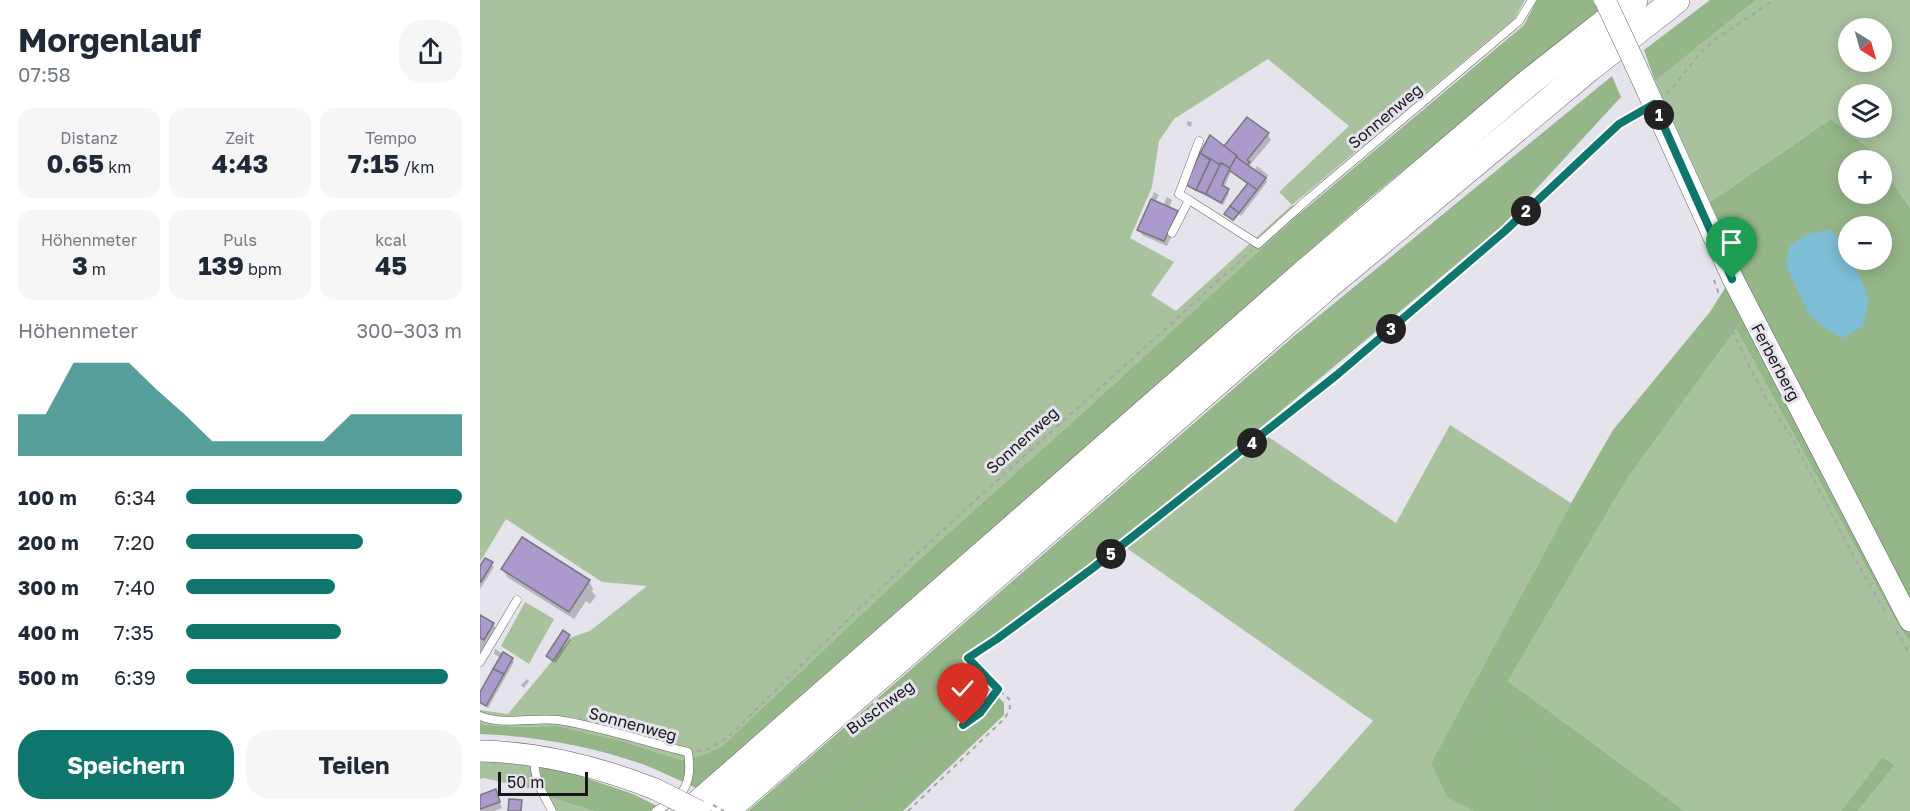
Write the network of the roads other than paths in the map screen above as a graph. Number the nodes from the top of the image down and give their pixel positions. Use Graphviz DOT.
graph roads {
  1 [pos="1532,0"];
  2 [pos="1605,0"];
  3 [pos="1634,0"];
  4 [pos="1676,0"];
  5 [pos="1199,141"];
  6 [pos="1189,200"];
  7 [pos="1172,233"];
  8 [pos="517,600"];
  9 [pos="1910,621"];
  10 [pos="480,662"];
  11 [pos="480,716"];
  12 [pos="480,752"];
  13 [pos="535,756"];
  14 [pos="552,811"];
  15 [pos="656,811"];
  16 [pos="690,811"];
  17 [pos="699,811"];
  18 [pos="724,811"];
  1 -- 6 [label="lane, Sonnenweg"];
  2 -- 9 [label="street, Ferberberg, bridge"];
  3 -- 16 [label="highway"];
  4 -- 18 [label="highway"];
  5 -- 6 [label="lane"];
  6 -- 7 [label="lane"];
  8 -- 10 [label="lane"];
  11 -- 15 [label="lane, Sonnenweg"];
  12 -- 13 [label="street"];
  13 -- 14 [label="lane"];
  13 -- 17 [label="street, bridge"];
}
